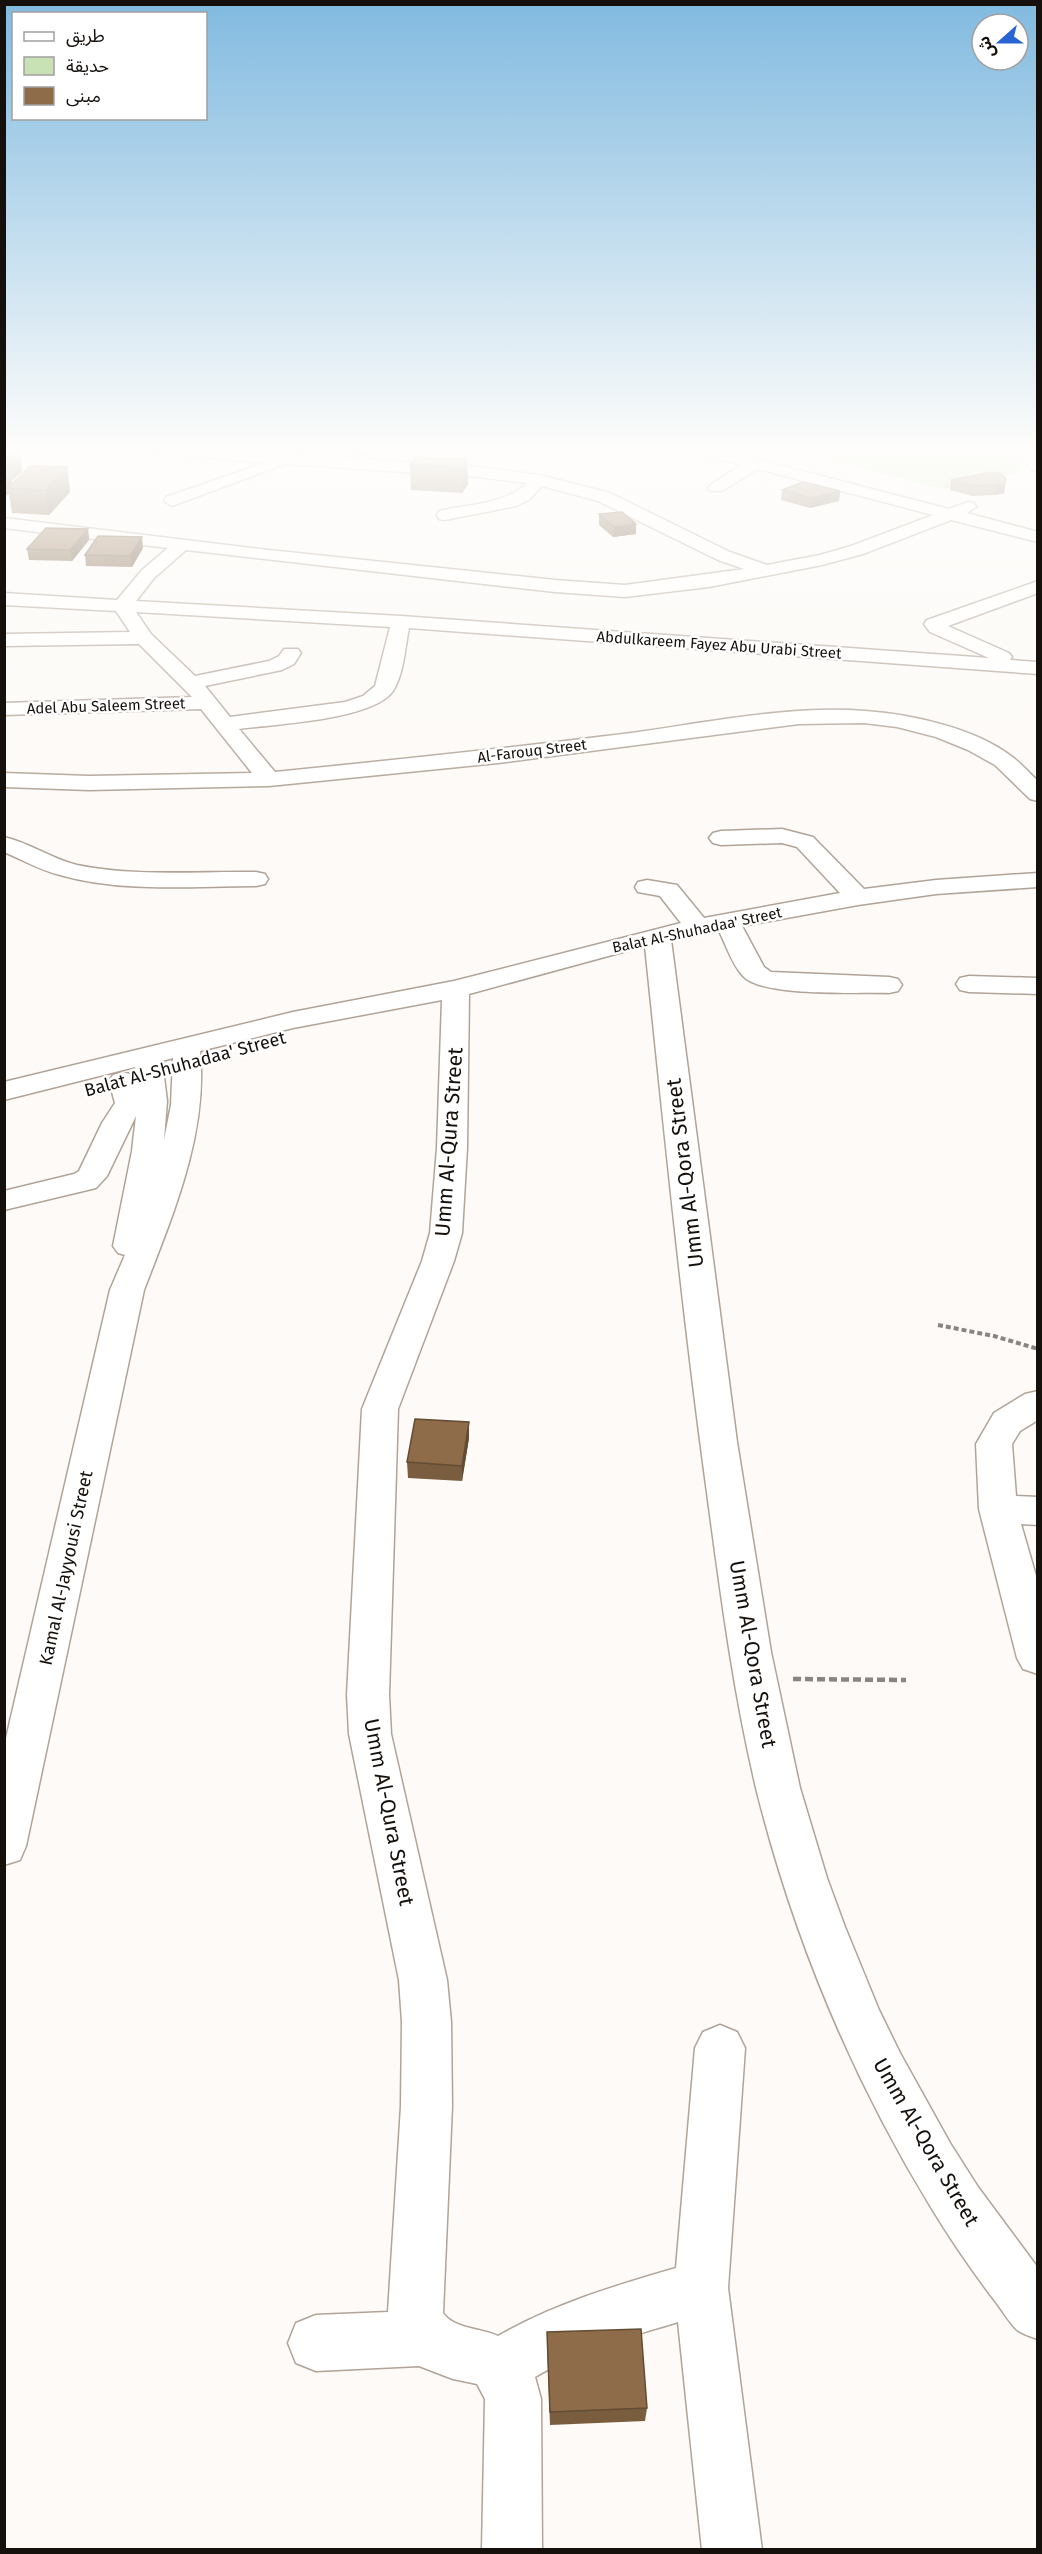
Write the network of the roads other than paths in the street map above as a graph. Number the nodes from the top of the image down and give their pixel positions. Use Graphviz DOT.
graph roads {
  1 [pos="157,566"];
  2 [pos="378,566"];
  3 [pos="753,566"];
  4 [pos="788,566"];
  5 [pos="767,571"];
  6 [pos="1038,586"];
  7 [pos="4,599"];
  8 [pos="1002,599"];
  9 [pos="122,606"];
  10 [pos="1036,607"];
  11 [pos="401,622"];
  12 [pos="144,638"];
  13 [pos="4,640"];
  14 [pos="291,653"];
  15 [pos="1031,667"];
  16 [pos="191,683"];
  17 [pos="208,703"];
  18 [pos="4,709"];
  19 [pos="226,724"];
  20 [pos="269,779"];
  21 [pos="4,780"];
  22 [pos="1038,794"];
  23 [pos="721,838"];
  24 [pos="4,844"];
  25 [pos="256,879"];
  26 [pos="1038,880"];
  27 [pos="647,887"];
  28 [pos="858,897"];
  29 [pos="727,922"];
  30 [pos="698,927"];
  31 [pos="657,935"];
  32 [pos="969,984"];
  33 [pos="889,985"];
  34 [pos="1038,986"];
  35 [pos="456,989"];
  36 [pos="188,1057"];
  37 [pos="141,1071"];
  38 [pos="10,1093"];
  39 [pos="4,1201"];
  40 [pos="127,1290"];
  41 [pos="1038,1403"];
  42 [pos="999,1509"];
  43 [pos="1038,1511"];
  44 [pos="1038,1658"];
  45 [pos="4,1846"];
  46 [pos="720,2048"];
  47 [pos="701,2289"];
  48 [pos="1038,2312"];
  49 [pos="425,2338"];
  50 [pos="316,2343"];
  51 [pos="500,2366"];
  52 [pos="512,2550"];
  53 [pos="732,2550"];
  1 -- 9 [label="street"];
  2 -- 5 [label="street"];
  3 -- 5 [label="street"];
  4 -- 5 [label="street"];
  6 -- 8 [label="street"];
  7 -- 9 [label="street, Abdulkareem Fayez Abu Urabi Street"];
  8 -- 10 [label="street"];
  8 -- 15 [label="street"];
  9 -- 11 [label="street, Abdulkareem Fayez Abu Urabi Street"];
  9 -- 12 [label="street"];
  11 -- 15 [label="street, Abdulkareem Fayez Abu Urabi Street"];
  11 -- 19 [label="street"];
  12 -- 13 [label="street"];
  12 -- 16 [label="street"];
  14 -- 16 [label="street"];
  16 -- 17 [label="street"];
  17 -- 18 [label="street, Adel Abu Saleem Street"];
  17 -- 19 [label="street"];
  19 -- 20 [label="street"];
  20 -- 21 [label="street, Al-Farouq Street"];
  20 -- 22 [label="street, Al-Farouq Street"];
  23 -- 28 [label="street"];
  24 -- 25 [label="street"];
  26 -- 28 [label="street, Balat Al-Shuhadaa' Street"];
  27 -- 30 [label="street"];
  28 -- 29 [label="street, Balat Al-Shuhadaa' Street"];
  29 -- 30 [label="street, Balat Al-Shuhadaa' Street"];
  29 -- 33 [label="street"];
  30 -- 31 [label="street, Balat Al-Shuhadaa' Street"];
  31 -- 35 [label="street, Balat Al-Shuhadaa' Street"];
  31 -- 48 [label="street, Umm Al-Qora Street"];
  32 -- 34 [label="street"];
  35 -- 36 [label="street, Balat Al-Shuhadaa' Street"];
  35 -- 49 [label="street, Umm Al-Qura Street"];
  36 -- 37 [label="street, Balat Al-Shuhadaa' Street"];
  36 -- 40 [label="street, Kamal Al-Jayyousi Street"];
  37 -- 38 [label="street, Balat Al-Shuhadaa' Street"];
  37 -- 39 [label="street"];
  37 -- 40 [label="street, Kamal Al-Jayyousi Street"];
  40 -- 45 [label="street, Kamal Al-Jayyousi Street"];
  41 -- 42 [label="street"];
  42 -- 43 [label="street"];
  42 -- 44 [label="street"];
  46 -- 47 [label="street"];
  47 -- 51 [label="street"];
  47 -- 53 [label="street"];
  49 -- 50 [label="street"];
  49 -- 51 [label="street"];
  51 -- 52 [label="street"];
}
